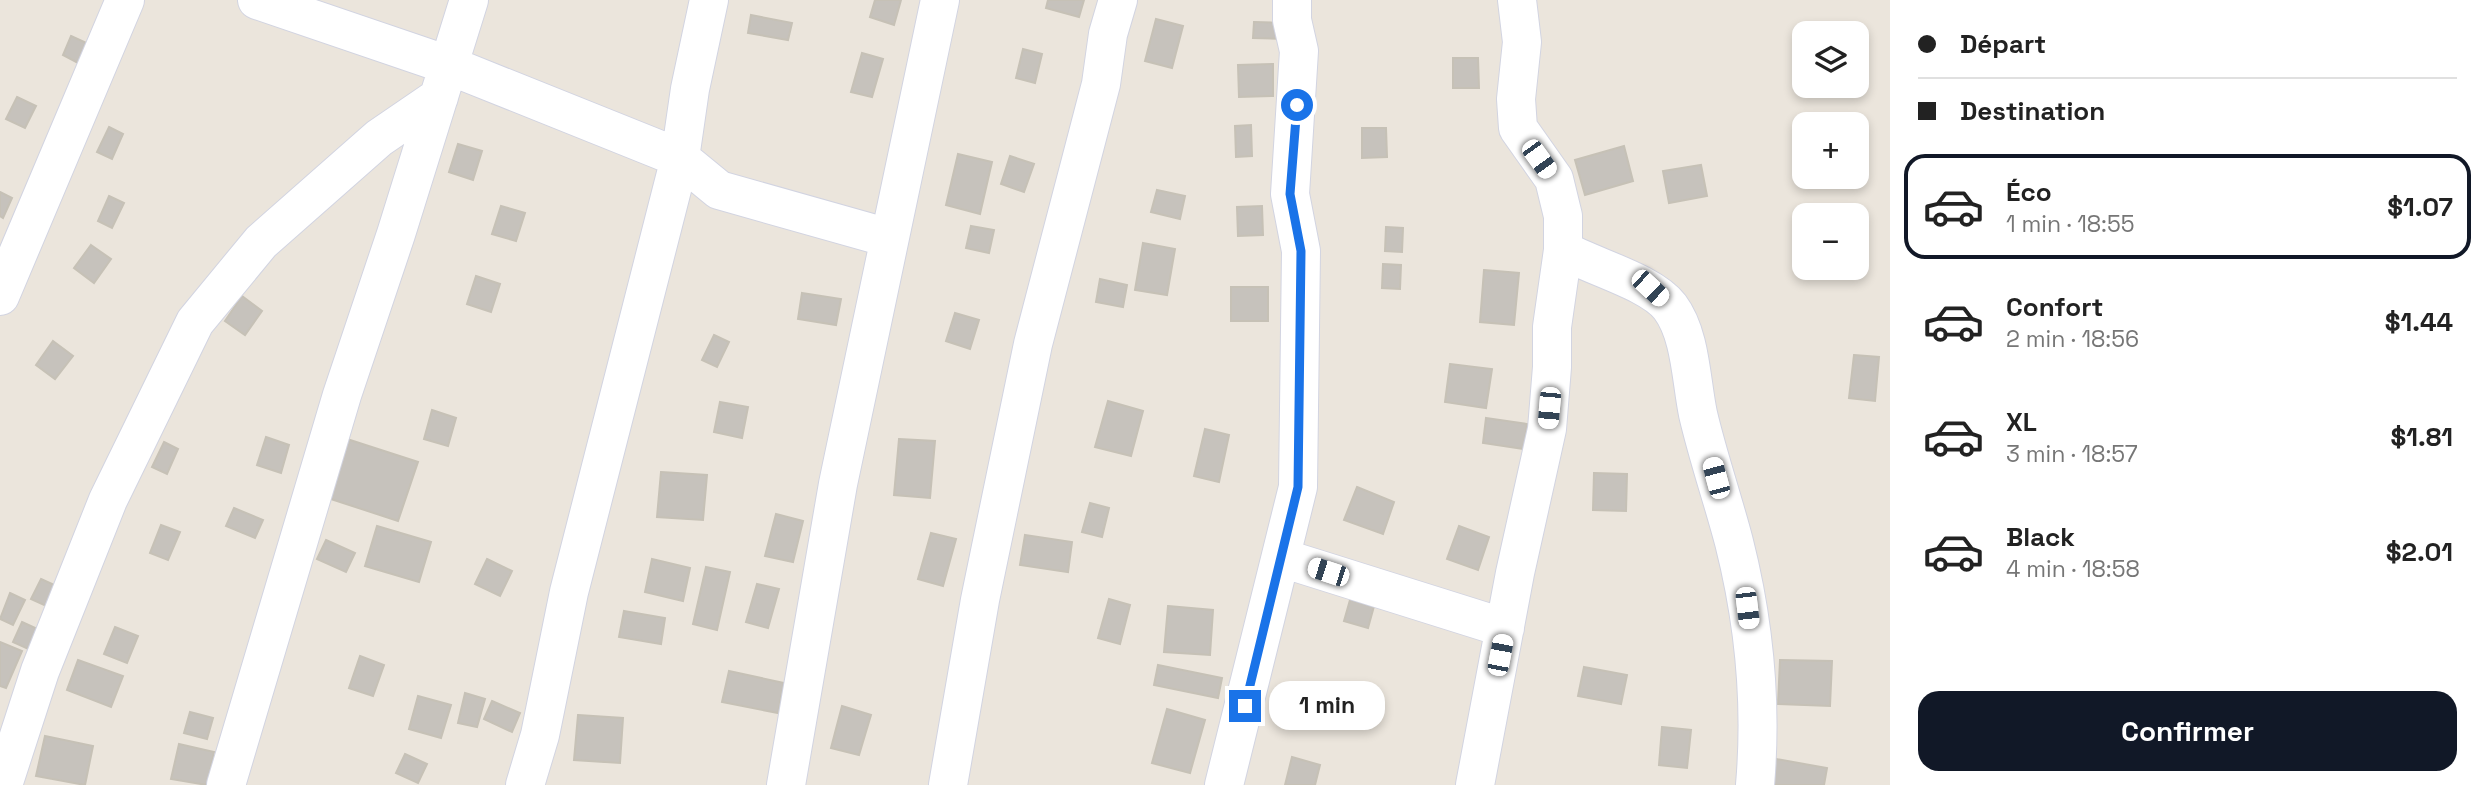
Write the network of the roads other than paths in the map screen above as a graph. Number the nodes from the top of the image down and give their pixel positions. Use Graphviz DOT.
graph roads {
  1 [pos="125,0"];
  2 [pos="257,0"];
  3 [pos="468,0"];
  4 [pos="709,0"];
  5 [pos="940,0"];
  6 [pos="1118,0"];
  7 [pos="1292,0"];
  8 [pos="1517,0"];
  9 [pos="444,81"];
  10 [pos="680,158"];
  11 [pos="889,238"];
  12 [pos="1563,250"];
  13 [pos="0,296"];
  14 [pos="1282,558"];
  15 [pos="1505,628"];
  16 [pos="3,785"];
  17 [pos="226,785"];
  18 [pos="525,785"];
  19 [pos="786,785"];
  20 [pos="948,785"];
  21 [pos="1224,785"];
  22 [pos="1475,785"];
  23 [pos="1755,785"];
  1 -- 13 [label="street"];
  2 -- 9 [label="street"];
  3 -- 9 [label="street"];
  4 -- 10 [label="street"];
  5 -- 11 [label="street"];
  6 -- 20 [label="street"];
  7 -- 14 [label="street"];
  8 -- 12 [label="street"];
  9 -- 10 [label="street"];
  9 -- 16 [label="street"];
  9 -- 17 [label="street"];
  10 -- 11 [label="street"];
  10 -- 18 [label="street"];
  11 -- 19 [label="street"];
  12 -- 15 [label="street"];
  12 -- 23 [label="street"];
  14 -- 15 [label="street"];
  14 -- 21 [label="street"];
  15 -- 22 [label="street"];
}
